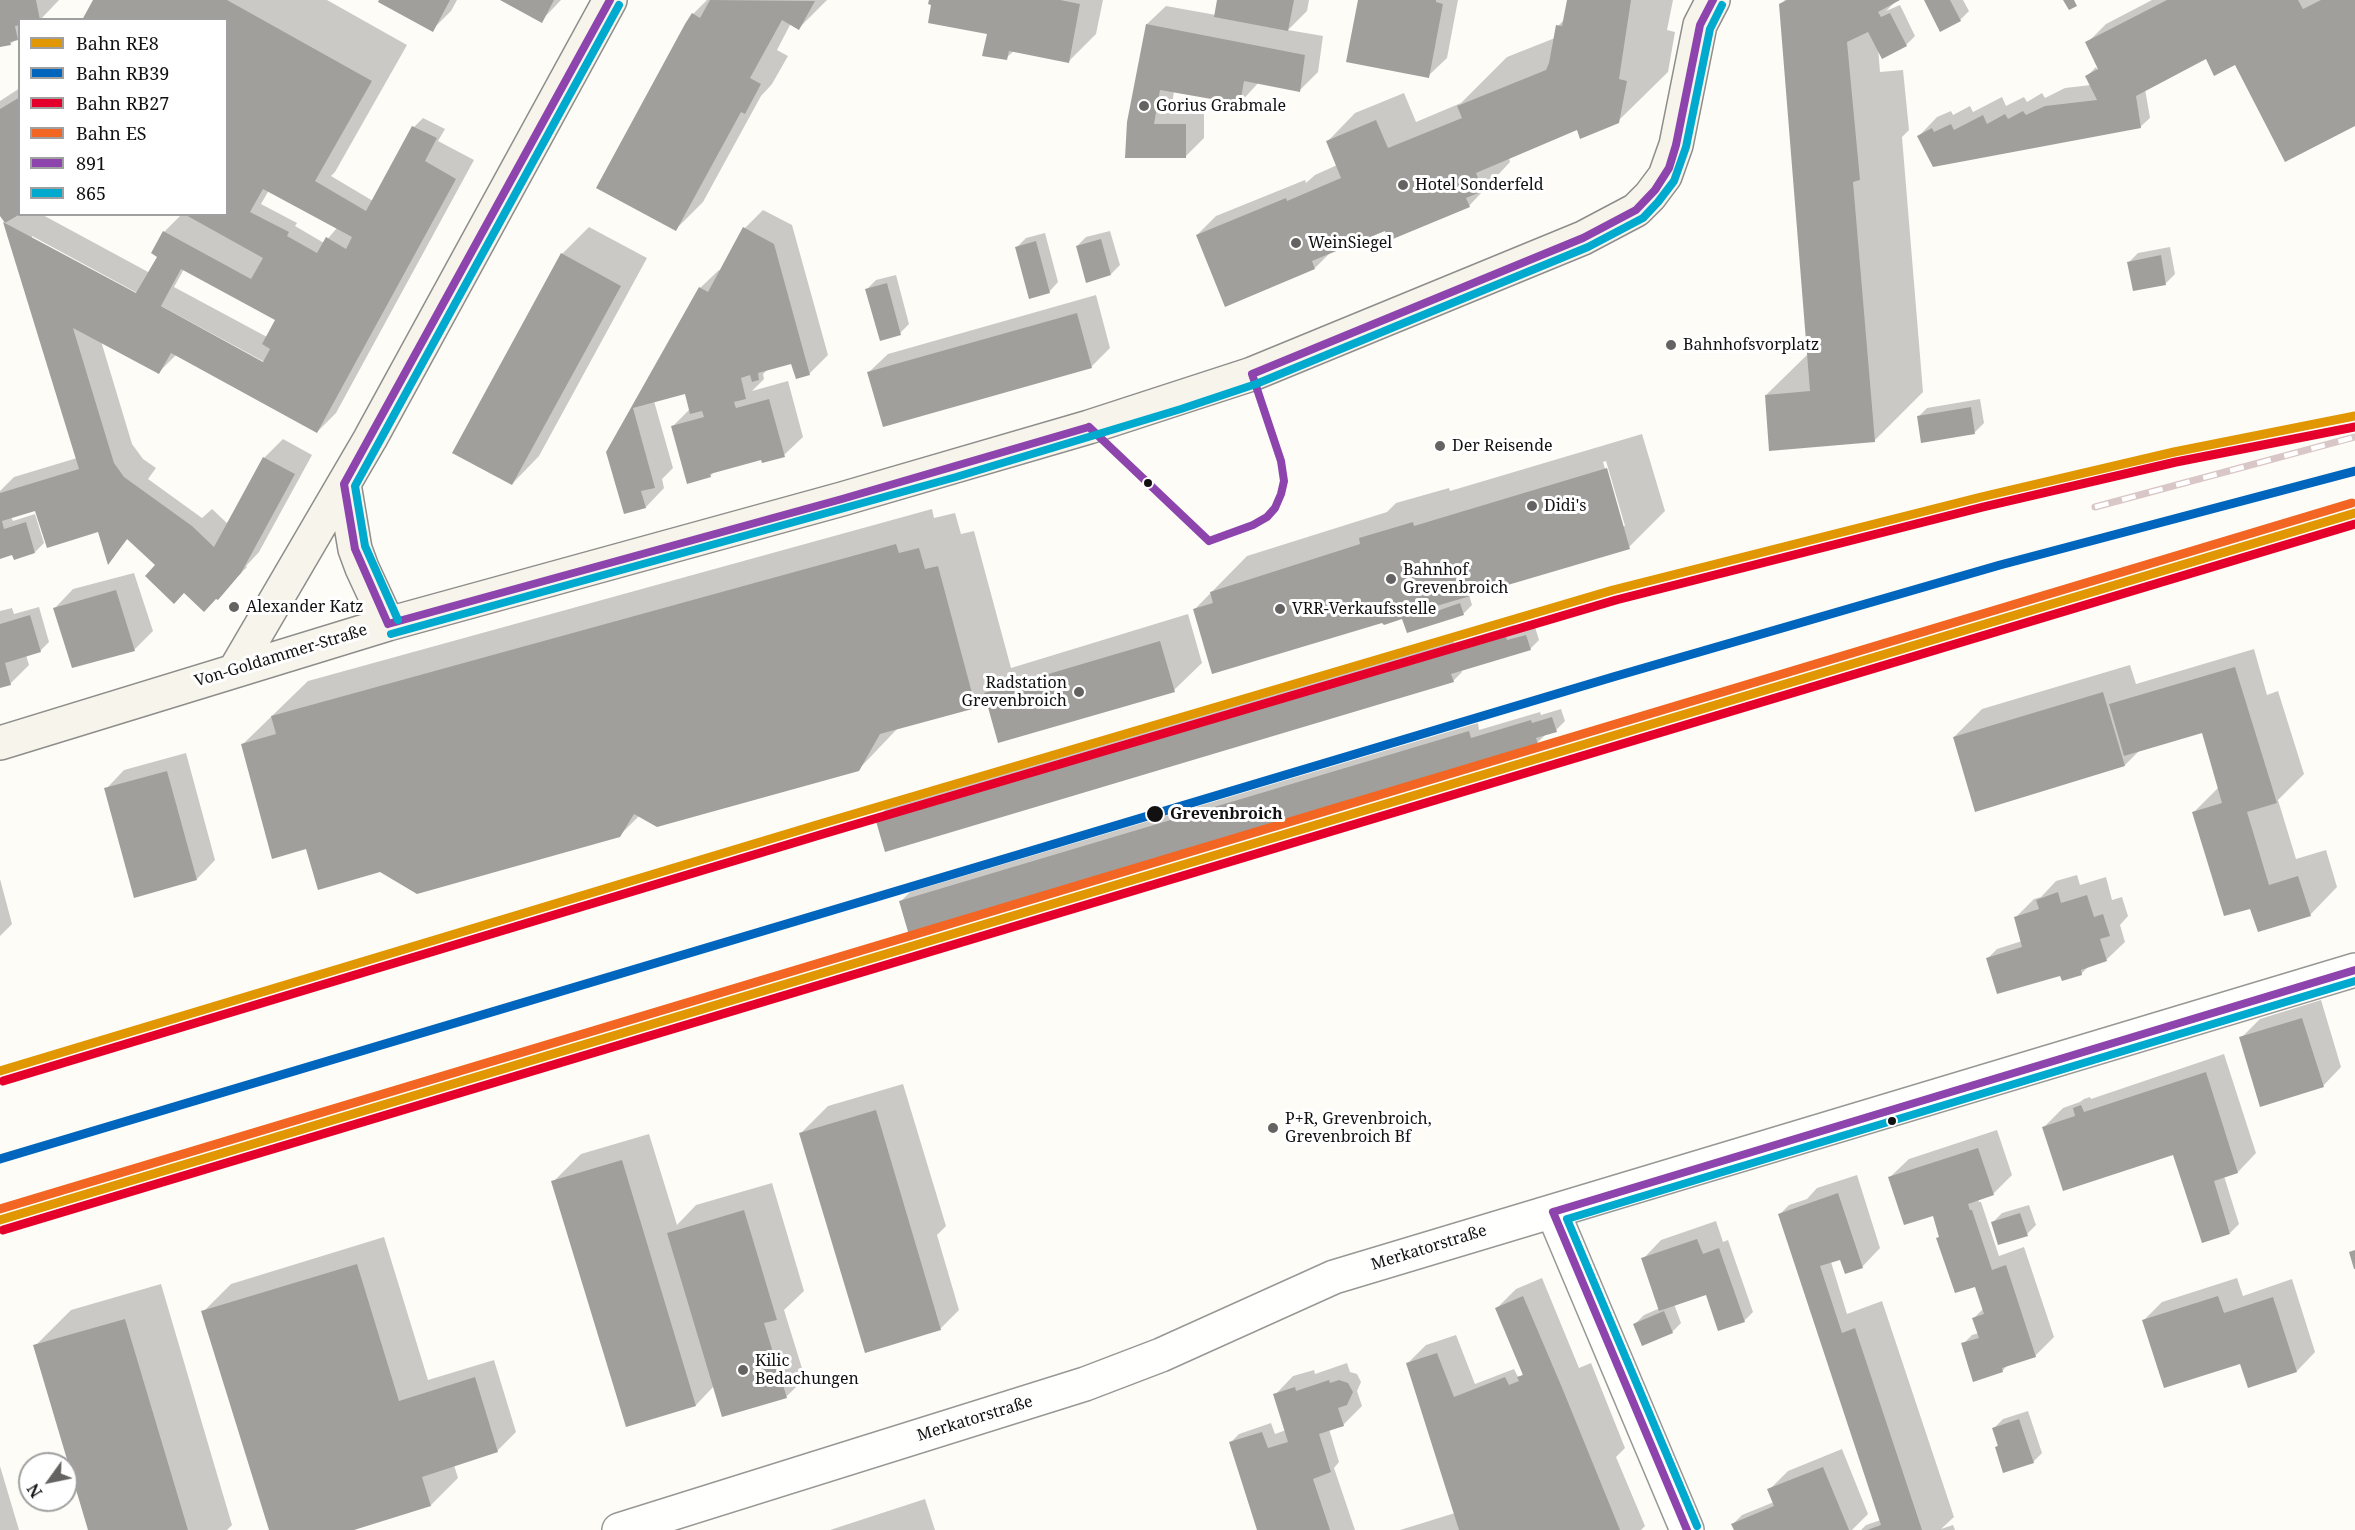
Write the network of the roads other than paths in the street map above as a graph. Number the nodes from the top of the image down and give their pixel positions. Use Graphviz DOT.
graph roads {
  1 [pos="610,0"];
  2 [pos="1713,0"];
  3 [pos="344,484"];
  4 [pos="388,624"];
  5 [pos="235,670"];
  6 [pos="0,743"];
  7 [pos="2355,970"];
  8 [pos="1553,1212"];
  9 [pos="619,1530"];
  10 [pos="1687,1530"];
  1 -- 3 [label="street"];
  2 -- 4 [label="street, Von-Goldammer-Straße"];
  3 -- 4 [label="street"];
  3 -- 5 [label="street"];
  4 -- 5 [label="street, Von-Goldammer-Straße"];
  5 -- 6 [label="street, Von-Goldammer-Straße"];
  7 -- 8 [label="street, Merkatorstraße"];
  8 -- 9 [label="street, Merkatorstraße"];
  8 -- 10 [label="street"];
}
